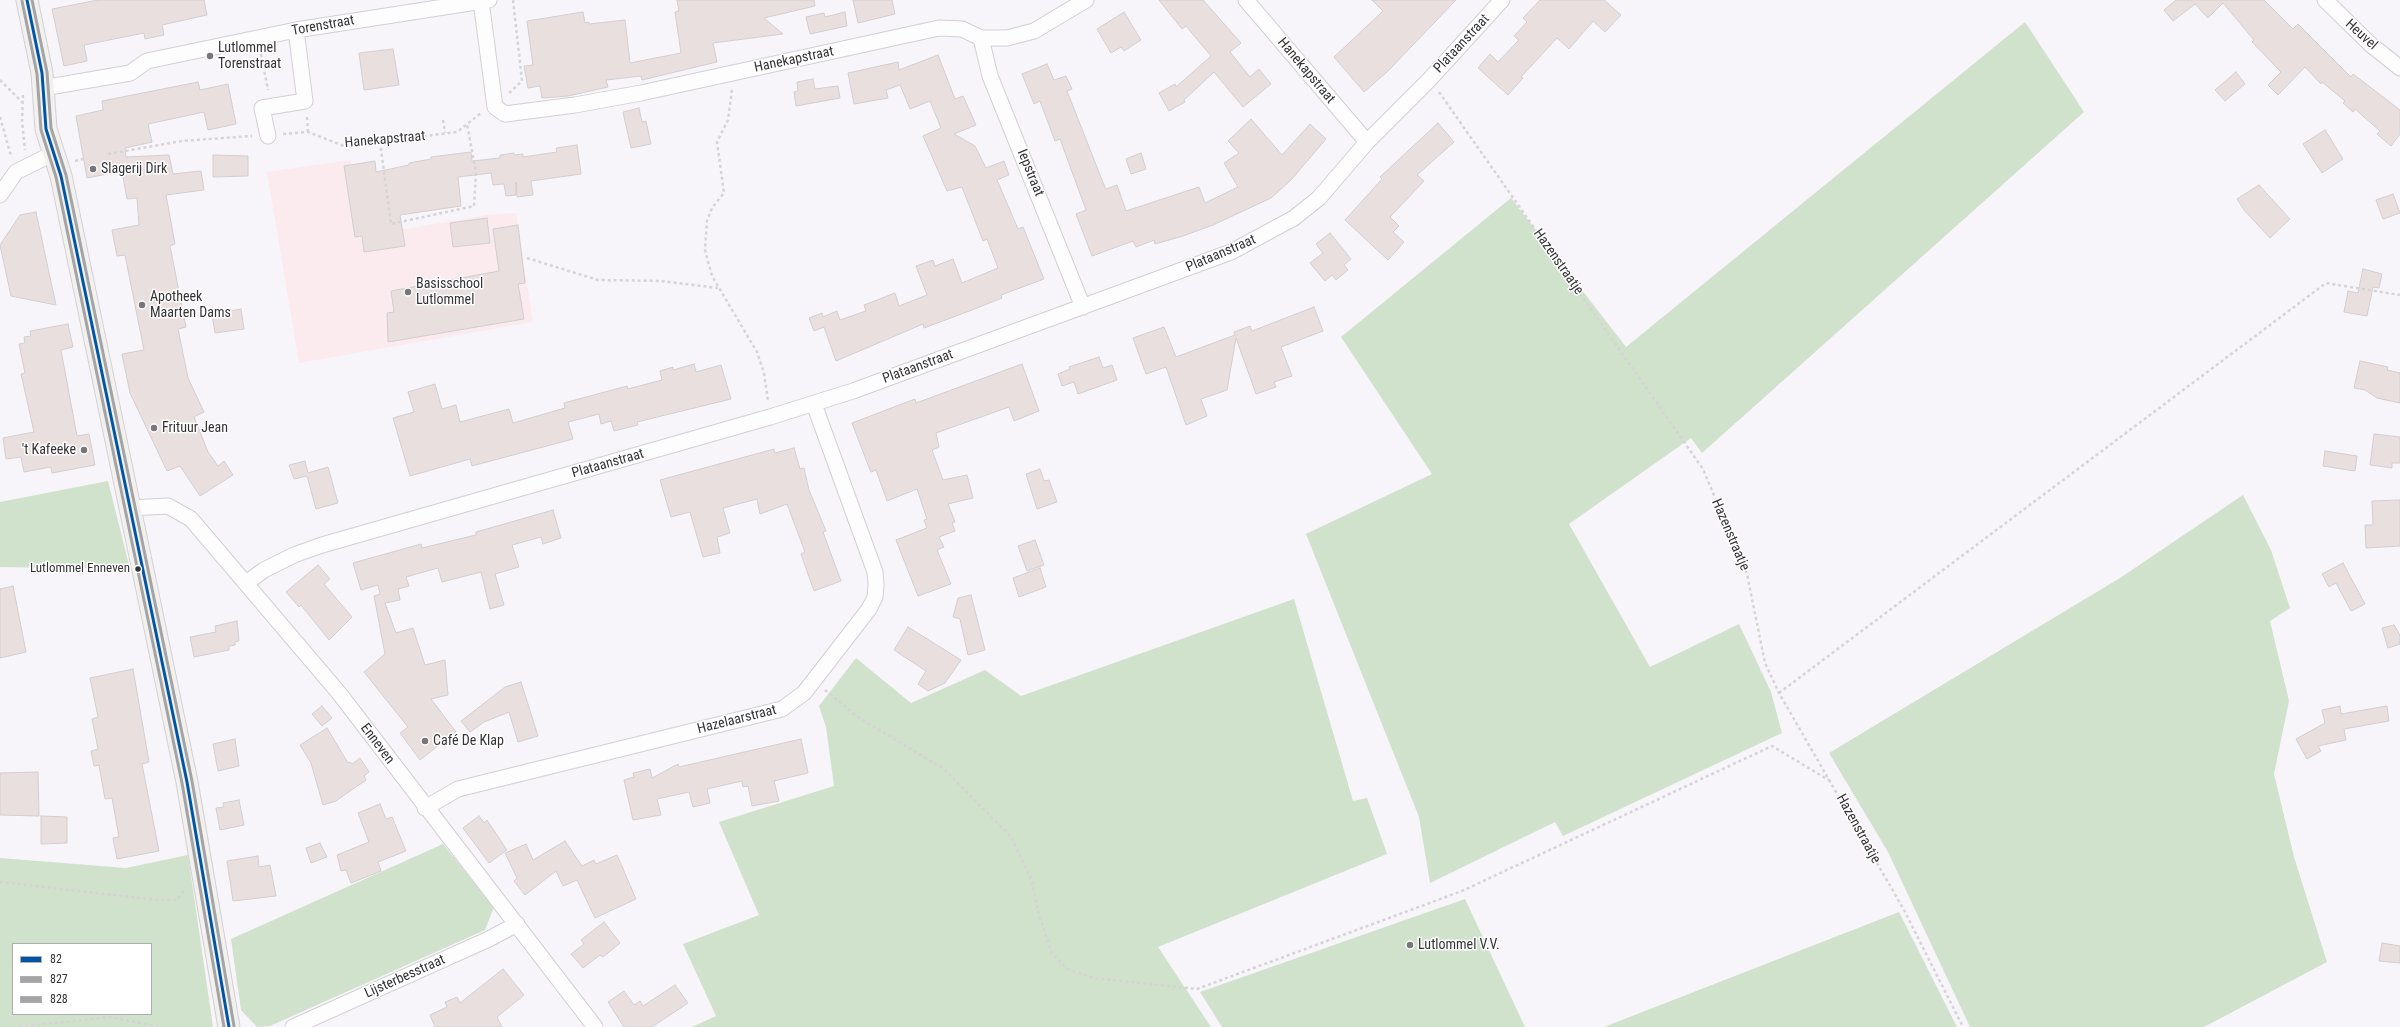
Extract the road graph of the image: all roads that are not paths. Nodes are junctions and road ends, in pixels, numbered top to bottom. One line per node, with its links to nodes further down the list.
1 (27, 0): 10 (main road)
2 (1086, 0): 8 (street, Hanekapstraat)
3 (1246, 0): 12 (street, Hanekapstraat)
4 (1502, 0): 12 (street, Plataanstraat)
5 (2325, 0): 9 (street, Heuvel)
6 (485, 1): 7 (street, Torenstraat); 8 (street, Hanekapstraat)
7 (296, 30): 10 (street, Torenstraat); 11 (street)
8 (981, 38): 15 (street, Iepstraat)
9 (2400, 68)
10 (43, 88): 13 (main road)
11 (268, 136)
12 (1367, 142): 15 (street, Plataanstraat)
13 (52, 154): 14 (street); 17 (main road)
14 (0, 195)
15 (1083, 307): 16 (street, Plataanstraat)
16 (814, 404): 18 (street, Plataanstraat); 19 (street, Hazelaarstraat)
17 (130, 508): 18 (street, Enneven); 21 (main road)
18 (246, 583): 19 (street, Enneven)
19 (425, 808): 20 (street, Enneven)
20 (517, 924): 22 (street, Lijsterbesstraat); 23 (street, Enneven)
21 (229, 1027)
22 (293, 1027)
23 (594, 1027)

